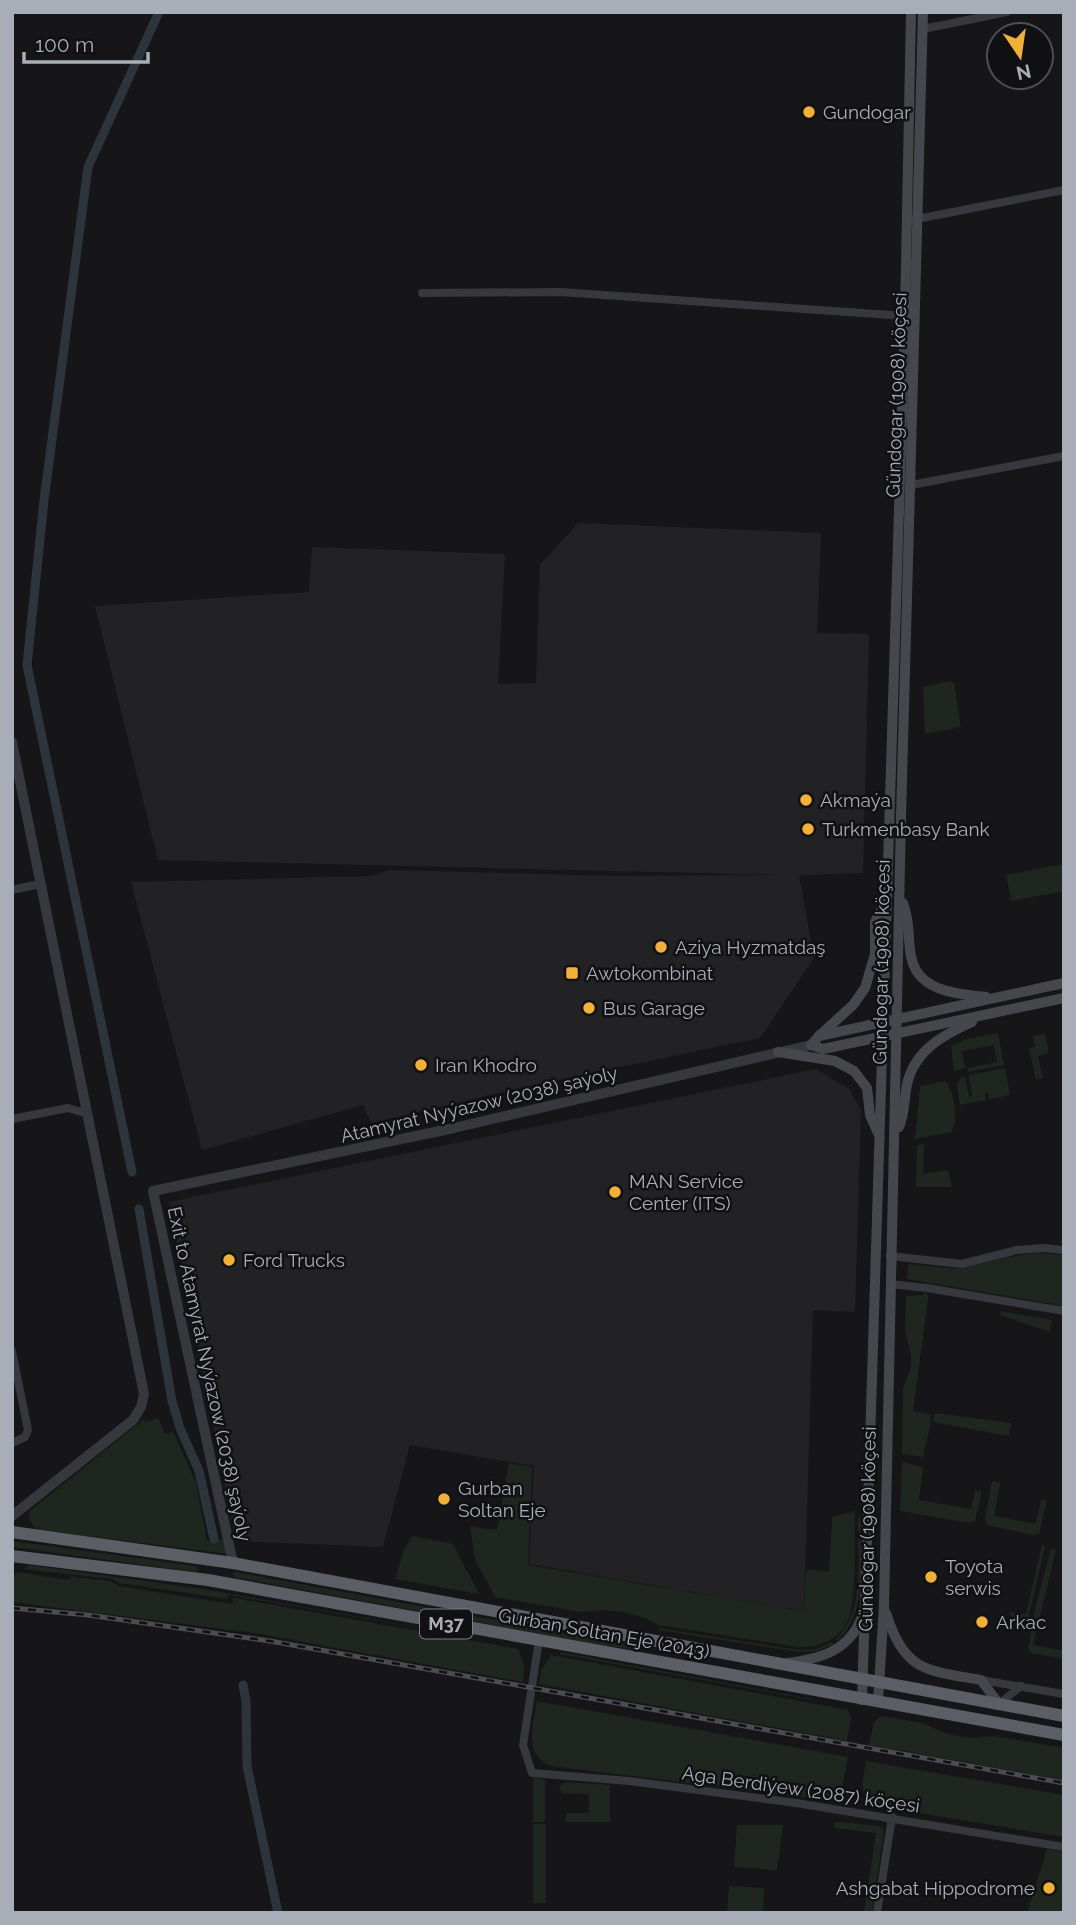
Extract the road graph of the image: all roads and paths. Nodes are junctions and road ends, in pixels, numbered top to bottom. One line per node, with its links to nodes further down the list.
1 (911, 12): 7 (main road, Gündogar (1908) köçesi)
2 (923, 12): 4 (main road, Gündogar (1908) köçesi)
3 (1007, 12): 4 (street)
4 (923, 29): 6 (main road, Gündogar (1908) köçesi)
5 (1064, 190): 6 (street)
6 (919, 220): 7 (street); 11 (main road, Gündogar (1908) köçesi)
7 (906, 221): 9 (main road, Gündogar (1908) köçesi)
8 (422, 293): 9 (street)
9 (905, 316): 11 (main road, Gündogar (1908) köçesi)
10 (1064, 456): 11 (street)
11 (905, 485): 15 (main road, Gündogar (1908) köçesi); 16 (main road, Gündogar (1908) köçesi)
12 (12, 742): 13 (street)
13 (40, 884): 14 (street); 28 (street)
14 (12, 890)
15 (901, 896): 18 (main road); 21 (main road, Gündogar (1908) köçesi)
16 (887, 898): 22 (main road, Gündogar (1908) köçesi); 24 (main road)
17 (1064, 984): 18 (main road)
18 (996, 998): 21 (main road)
19 (1064, 998): 20 (main road, Atamyrat Nyýazow (2038) şaýoly)
20 (998, 1012): 23 (main road, Atamyrat Nyýazow (2038) şaýoly); 31 (main road)
21 (898, 1019): 22 (main road); 23 (main road, Gündogar (1908) köçesi)
22 (883, 1022): 24 (main road); 25 (main road, Gündogar (1908) köçesi)
23 (898, 1033): 25 (main road, Atamyrat Nyýazow (2038) şaýoly); 31 (main road, Gündogar (1908) köçesi)
24 (819, 1036): 26 (main road)
25 (883, 1037): 26 (main road, Atamyrat Nyýazow (2038) şaýoly); 30 (main road, Gündogar (1908) köçesi)
26 (811, 1045): 27 (street, Atamyrat Nyýazow (2038) şaýoly)
27 (778, 1052): 30 (main road); 32 (street, Atamyrat Nyýazow (2038) şaýoly)
28 (88, 1114): 29 (street); 40 (street)
29 (12, 1119)
30 (880, 1135): 35 (main road, Gündogar (1908) köçesi)
31 (895, 1136): 34 (main road, Gündogar (1908) köçesi)
32 (153, 1191): 43 (street, Exit to Atamyrat Nyýazow (2038) şaýoly)
33 (1064, 1251): 34 (street)
34 (890, 1256): 36 (main road, Gündogar (1908) köçesi)
35 (875, 1282): 36 (main road); 45 (main road, Gündogar (1908) köçesi)
36 (890, 1284): 37 (street); 44 (main road, Gündogar (1908) köçesi)
37 (1064, 1311)
38 (12, 1351): 39 (street)
39 (12, 1443)
40 (12, 1516)
41 (12, 1532): 43 (highway, Gurban Soltan Eje (2043) / M37)
42 (12, 1556): 46 (highway, Gurban Soltan Eje (2043) / M37)
43 (233, 1563): 47 (highway, Gurban Soltan Eje (2043) / M37)
44 (884, 1605): 49 (main road); 50 (main road, Gündogar (1908) köçesi)
45 (865, 1606): 47 (main road); 48 (main road, Gündogar (1908) köçesi)
46 (539, 1640): 53 (highway, Gurban Soltan Eje (2043) / M37); 58 (street, Aga Berdiýew (2087) köçesi)
47 (774, 1664): 48 (highway, Gurban Soltan Eje (2043) / M37)
48 (863, 1680): 50 (highway, Gurban Soltan Eje (2043) / M37); 53 (main road, Gündogar (1908) köçesi)
49 (981, 1680): 51 (street); 55 (main road)
50 (880, 1684): 54 (main road, Gündogar (1908) köçesi); 55 (highway, Gurban Soltan Eje (2043) / M37)
51 (1021, 1686): 52 (street); 55 (street)
52 (1064, 1694)
53 (862, 1700): 54 (highway, Gurban Soltan Eje (2043) / M37)
54 (878, 1702): 57 (highway, Gurban Soltan Eje (2043) / M37)
55 (999, 1704): 56 (highway, Gurban Soltan Eje (2043) / M37)
56 (1064, 1716)
57 (1064, 1735)
58 (892, 1817): 59 (street, Aga Berdiýew (2087) köçesi); 60 (street)
59 (1064, 1847)
60 (877, 1913)

